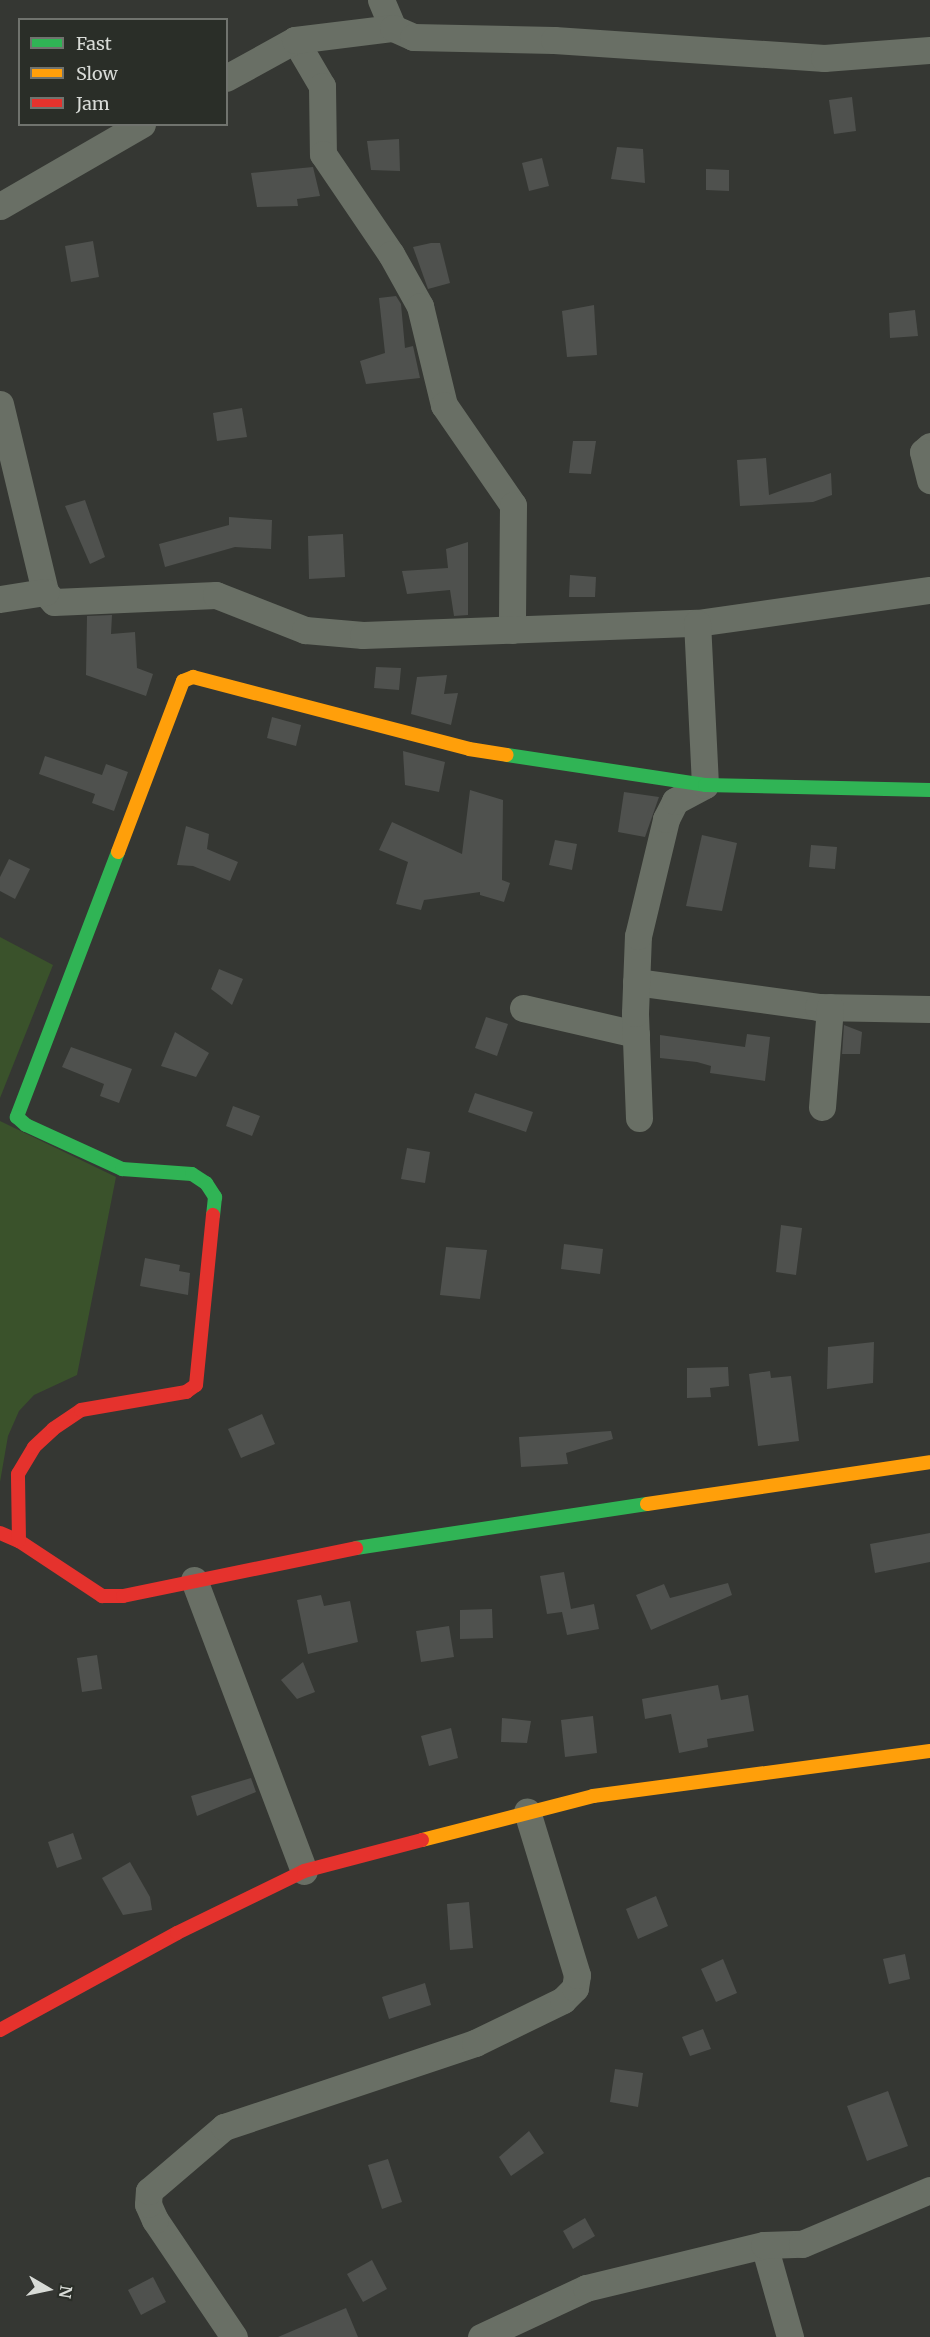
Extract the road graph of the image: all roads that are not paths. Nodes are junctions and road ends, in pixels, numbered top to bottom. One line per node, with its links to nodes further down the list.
1 (381, 0): 2 (street)
2 (393, 28): 3 (street); 4 (street)
3 (295, 39): 5 (street); 15 (street)
4 (930, 50)
5 (228, 77)
6 (139, 126): 7 (street)
7 (0, 206)
8 (0, 404): 12 (street)
9 (930, 446): 10 (street)
10 (930, 480)
11 (930, 590): 14 (street)
12 (45, 592): 13 (street); 15 (street)
13 (0, 599)
14 (697, 623): 15 (street); 16 (street)
15 (512, 630)
16 (705, 785): 17 (street); 18 (street); 27 (street)
17 (930, 790)
18 (636, 982): 19 (street); 22 (street)
19 (830, 1007): 21 (street); 23 (street)
20 (523, 1008): 22 (street)
21 (930, 1008)
22 (636, 1034): 24 (street)
23 (822, 1107)
24 (639, 1118)
25 (930, 1462): 28 (street)
26 (0, 1533): 27 (street)
27 (19, 1541): 28 (street)
28 (194, 1580): 31 (street)
29 (930, 1751): 30 (street)
30 (526, 1811): 31 (street); 35 (street)
31 (304, 1871): 32 (street)
32 (0, 2030)
33 (930, 2190): 34 (street)
34 (764, 2245): 36 (street); 37 (street)
35 (234, 2337)
36 (482, 2337)
37 (790, 2337)

